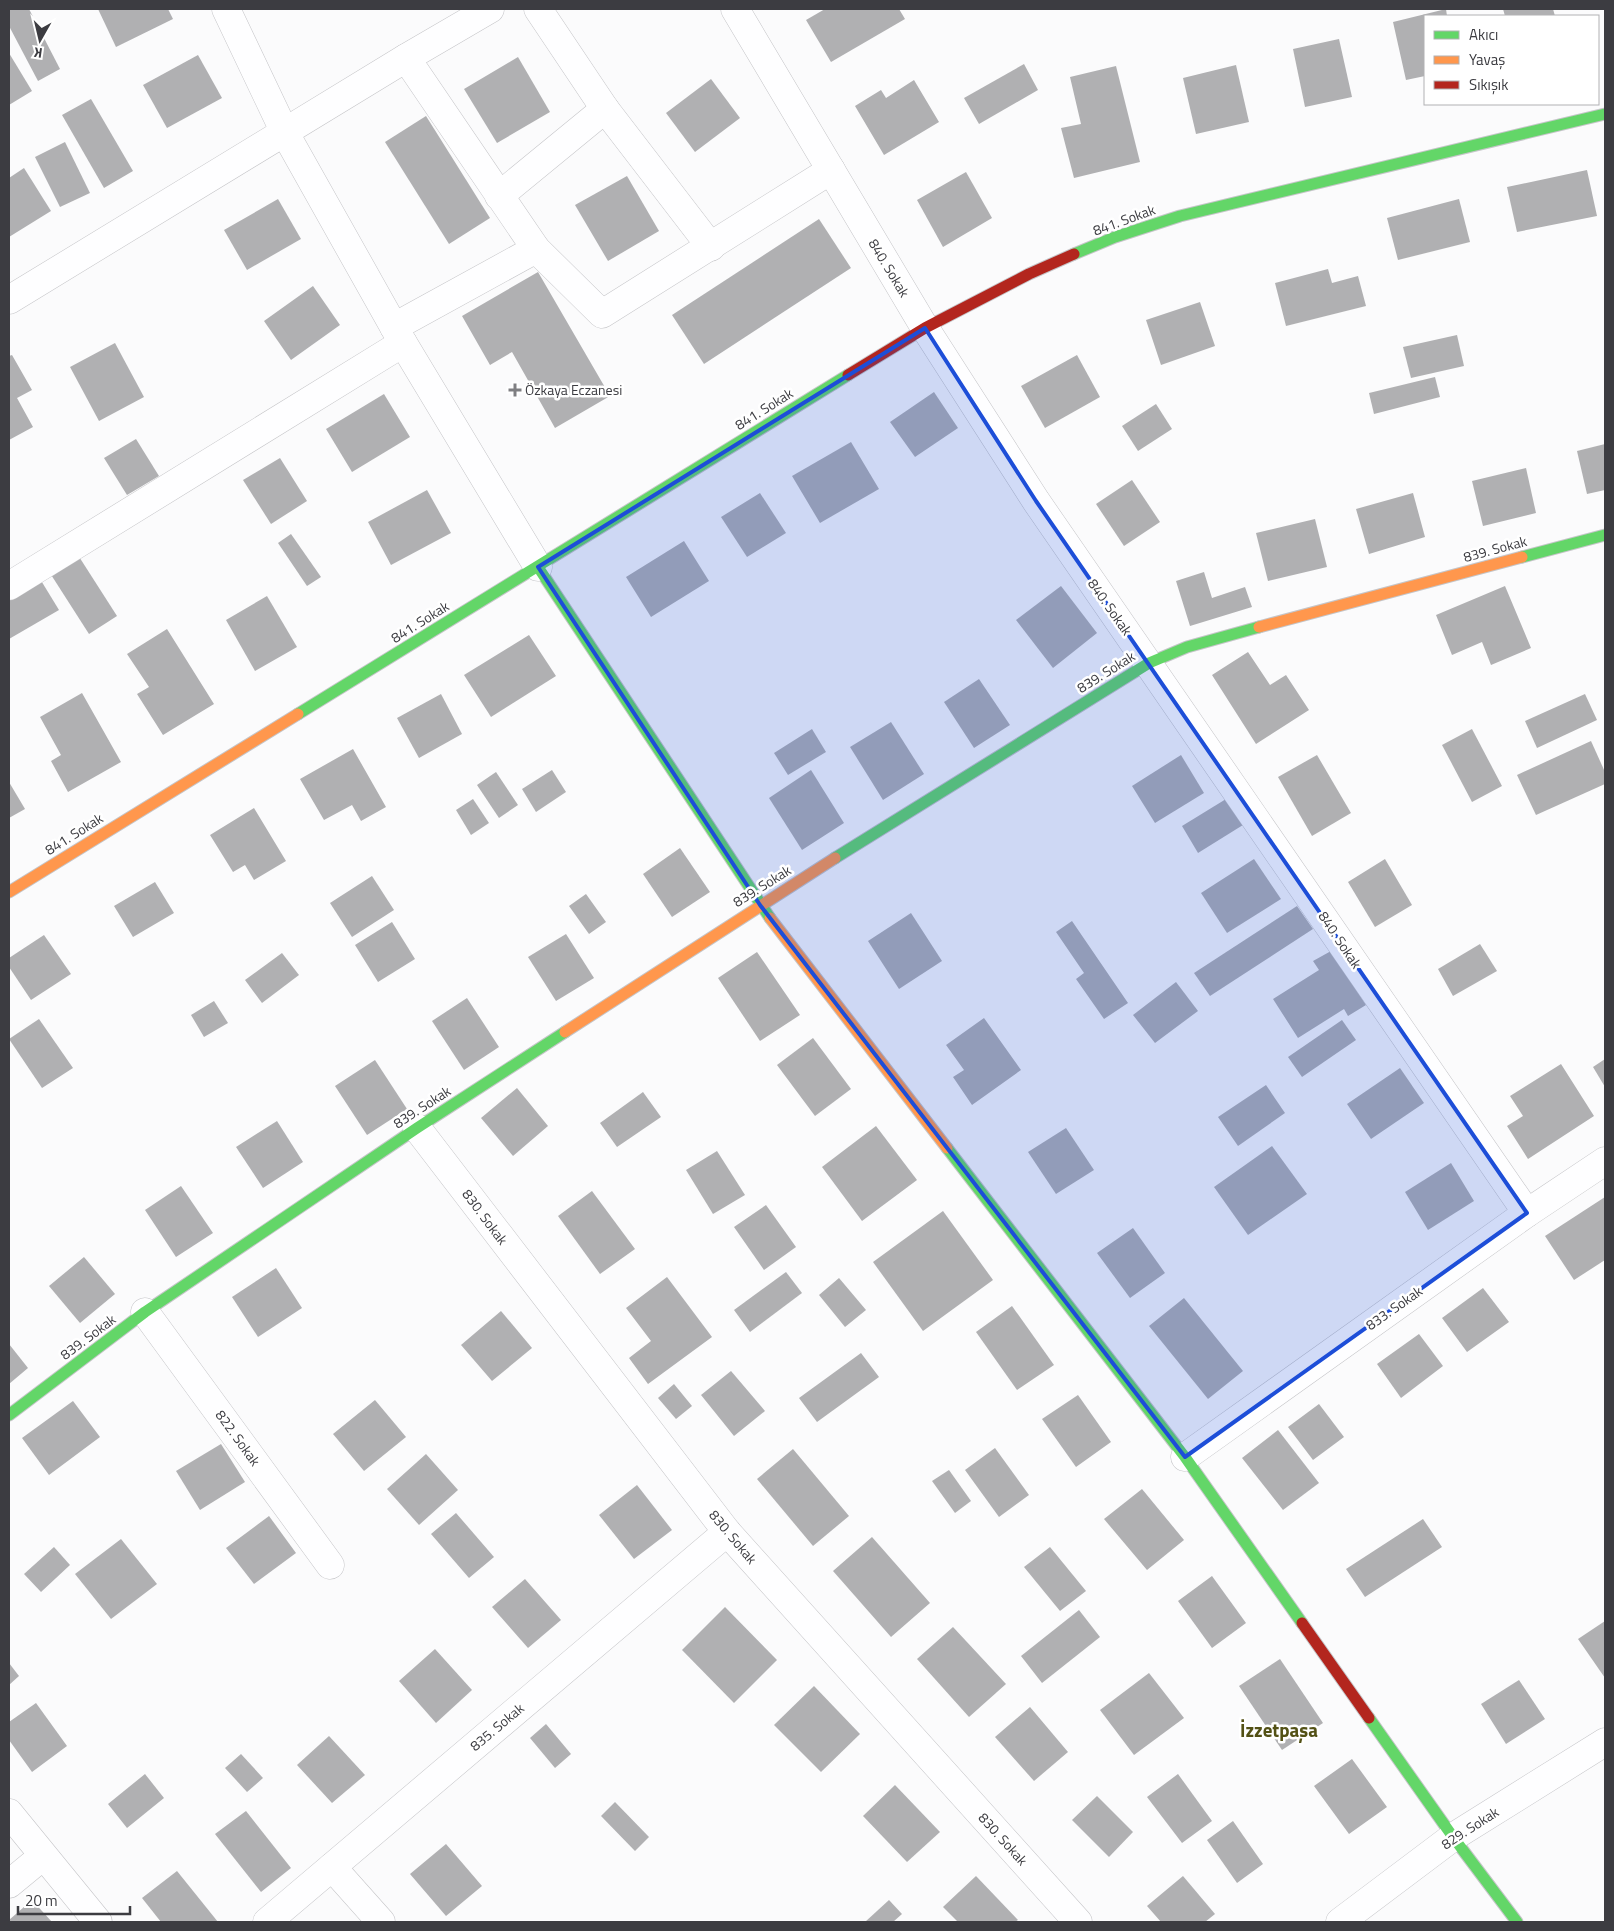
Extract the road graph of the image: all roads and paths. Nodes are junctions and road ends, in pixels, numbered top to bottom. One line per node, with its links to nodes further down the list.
1 (226, 9): 8 (street)
2 (490, 9): 5 (street)
3 (538, 9): 6 (street)
4 (735, 9): 9 (street, 840. Sokak)
5 (406, 58): 8 (street); 10 (street)
6 (605, 108): 10 (street); 11 (street)
7 (1605, 114): 14 (street, 841. Sokak)
8 (285, 133): 13 (street); 15 (street)
9 (831, 170): 11 (street); 14 (street, 840. Sokak)
10 (500, 196): 12 (street)
11 (711, 247): 12 (street)
12 (536, 249): 15 (street)
13 (9, 300)
14 (925, 328): 17 (street, 841. Sokak); 19 (street, 840. Sokak)
15 (399, 335): 17 (street); 18 (street)
16 (1605, 535): 19 (street, 839. Sokak)
17 (538, 567): 20 (street, 841. Sokak); 21 (street)
18 (9, 586)
19 (1149, 663): 21 (street, 839. Sokak); 24 (street, 840. Sokak)
20 (9, 892)
21 (760, 905): 22 (street, 839. Sokak); 27 (street)
22 (417, 1128): 25 (street, 839. Sokak); 28 (street, 830. Sokak)
23 (1605, 1161): 24 (street, 833. Sokak)
24 (1527, 1213): 27 (street, 833. Sokak)
25 (146, 1312): 26 (street, 839. Sokak); 29 (street, 822. Sokak)
26 (9, 1416)
27 (1185, 1457): 32 (street)
28 (726, 1532): 34 (street, 835. Sokak); 39 (street, 830. Sokak)
29 (330, 1564)
30 (1605, 1742): 32 (street, 829. Sokak)
31 (9, 1813): 33 (street)
32 (1453, 1837): 40 (street, 829. Sokak); 41 (street)
33 (44, 1856): 35 (street); 36 (street)
34 (332, 1867): 37 (street, 835. Sokak); 38 (street)
35 (9, 1884)
36 (98, 1922)
37 (267, 1922)
38 (381, 1922)
39 (1078, 1922)
40 (1340, 1922)
41 (1517, 1922)

